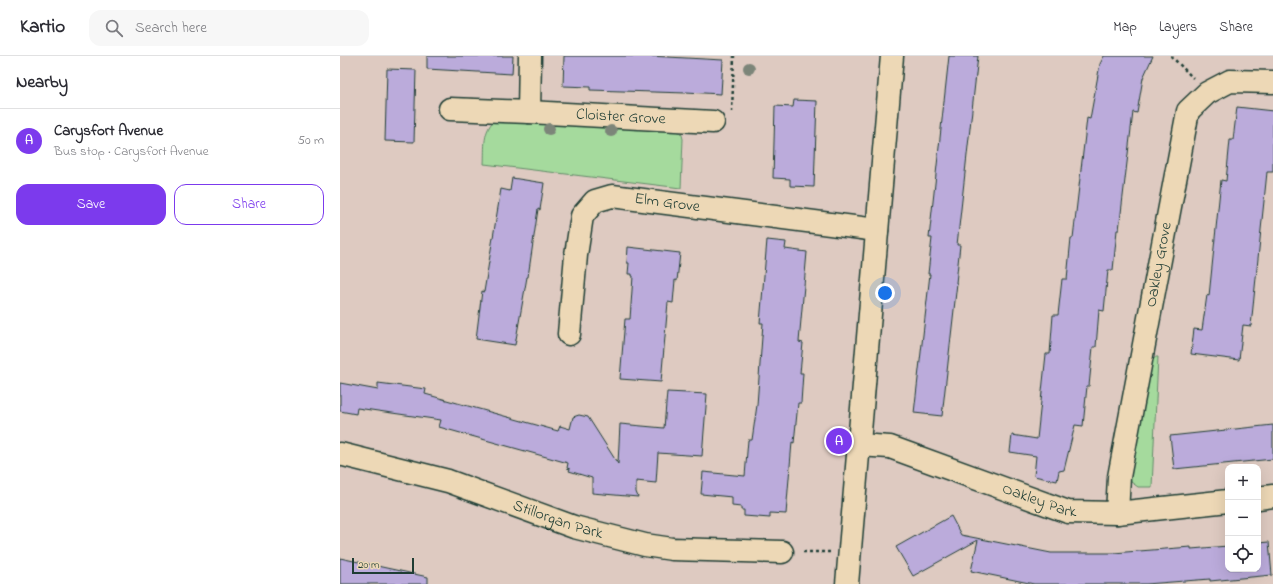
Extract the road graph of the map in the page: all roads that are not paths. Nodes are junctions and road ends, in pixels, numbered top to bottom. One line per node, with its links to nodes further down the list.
1 (530, 56): 5 (street)
2 (892, 56): 7 (street)
3 (1273, 82): 14 (street, Oakley Grove)
4 (450, 109): 5 (street, Cloister Grove)
5 (529, 112): 6 (street, Cloister Grove)
6 (712, 122)
7 (877, 230): 8 (street, Elm Grove); 9 (street)
8 (569, 334)
9 (858, 445): 14 (street, Oakley Park); 16 (street)
10 (340, 454): 15 (street, Stillorgan Park)
11 (1273, 496): 12 (street)
12 (1261, 498)
13 (1225, 501): 14 (street, Oakley Park)
14 (1117, 513)
15 (782, 552)
16 (847, 584)

